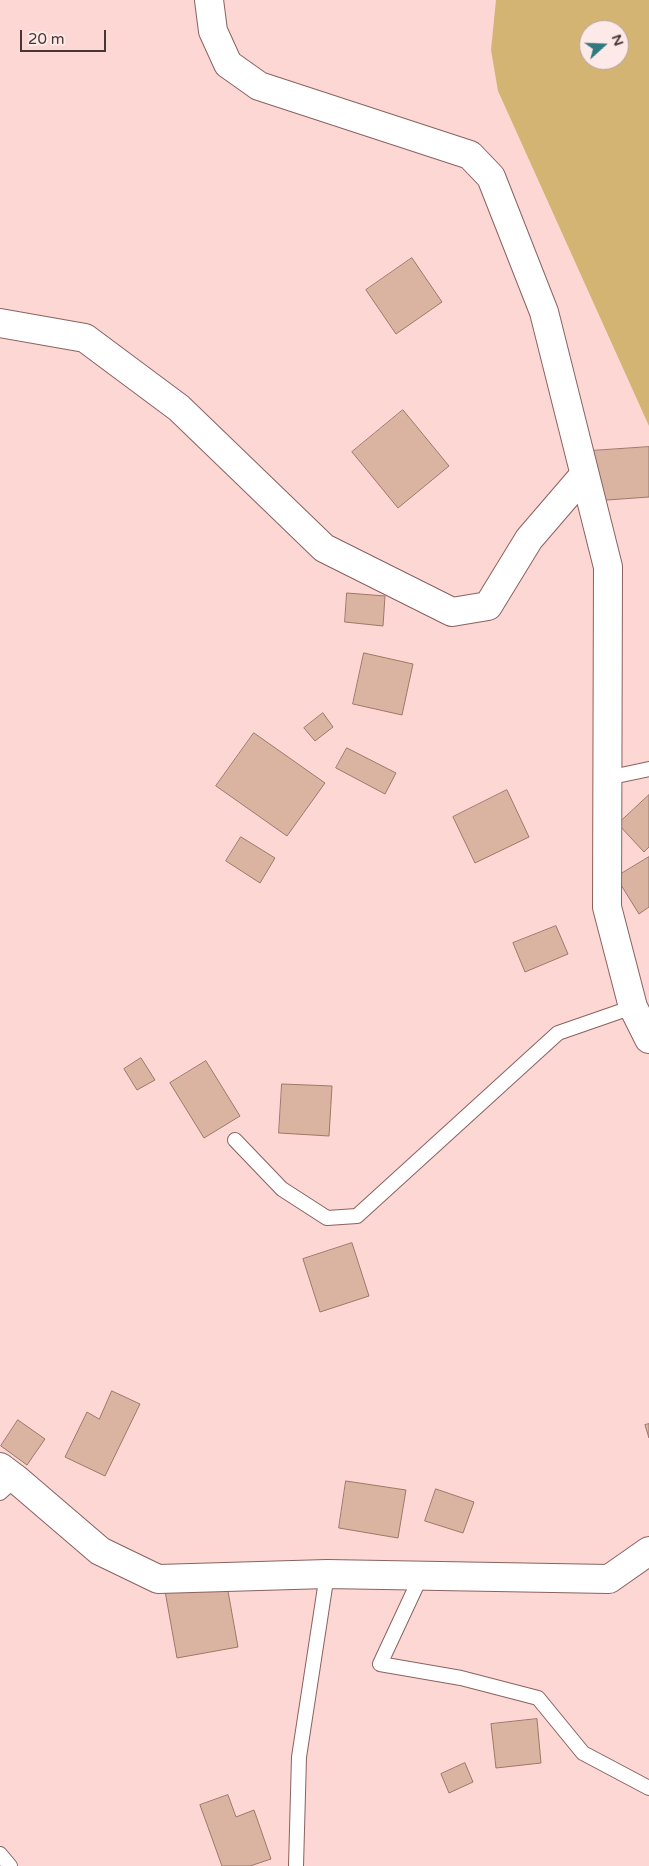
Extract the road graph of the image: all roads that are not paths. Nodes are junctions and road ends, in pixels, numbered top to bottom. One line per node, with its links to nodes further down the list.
1 (209, 0): 3 (street)
2 (0, 323): 3 (street)
3 (584, 475): 5 (street)
4 (649, 769): 5 (lane)
5 (607, 778): 6 (street)
6 (633, 1007): 7 (street); 8 (lane)
7 (649, 1039)
8 (235, 1140)
9 (5, 1480): 11 (street)
10 (649, 1551): 12 (street)
11 (328, 1574): 12 (street); 16 (lane)
12 (421, 1576): 13 (lane)
13 (649, 1788)
14 (0, 1854): 15 (lane)
15 (10, 1866)
16 (296, 1866)

